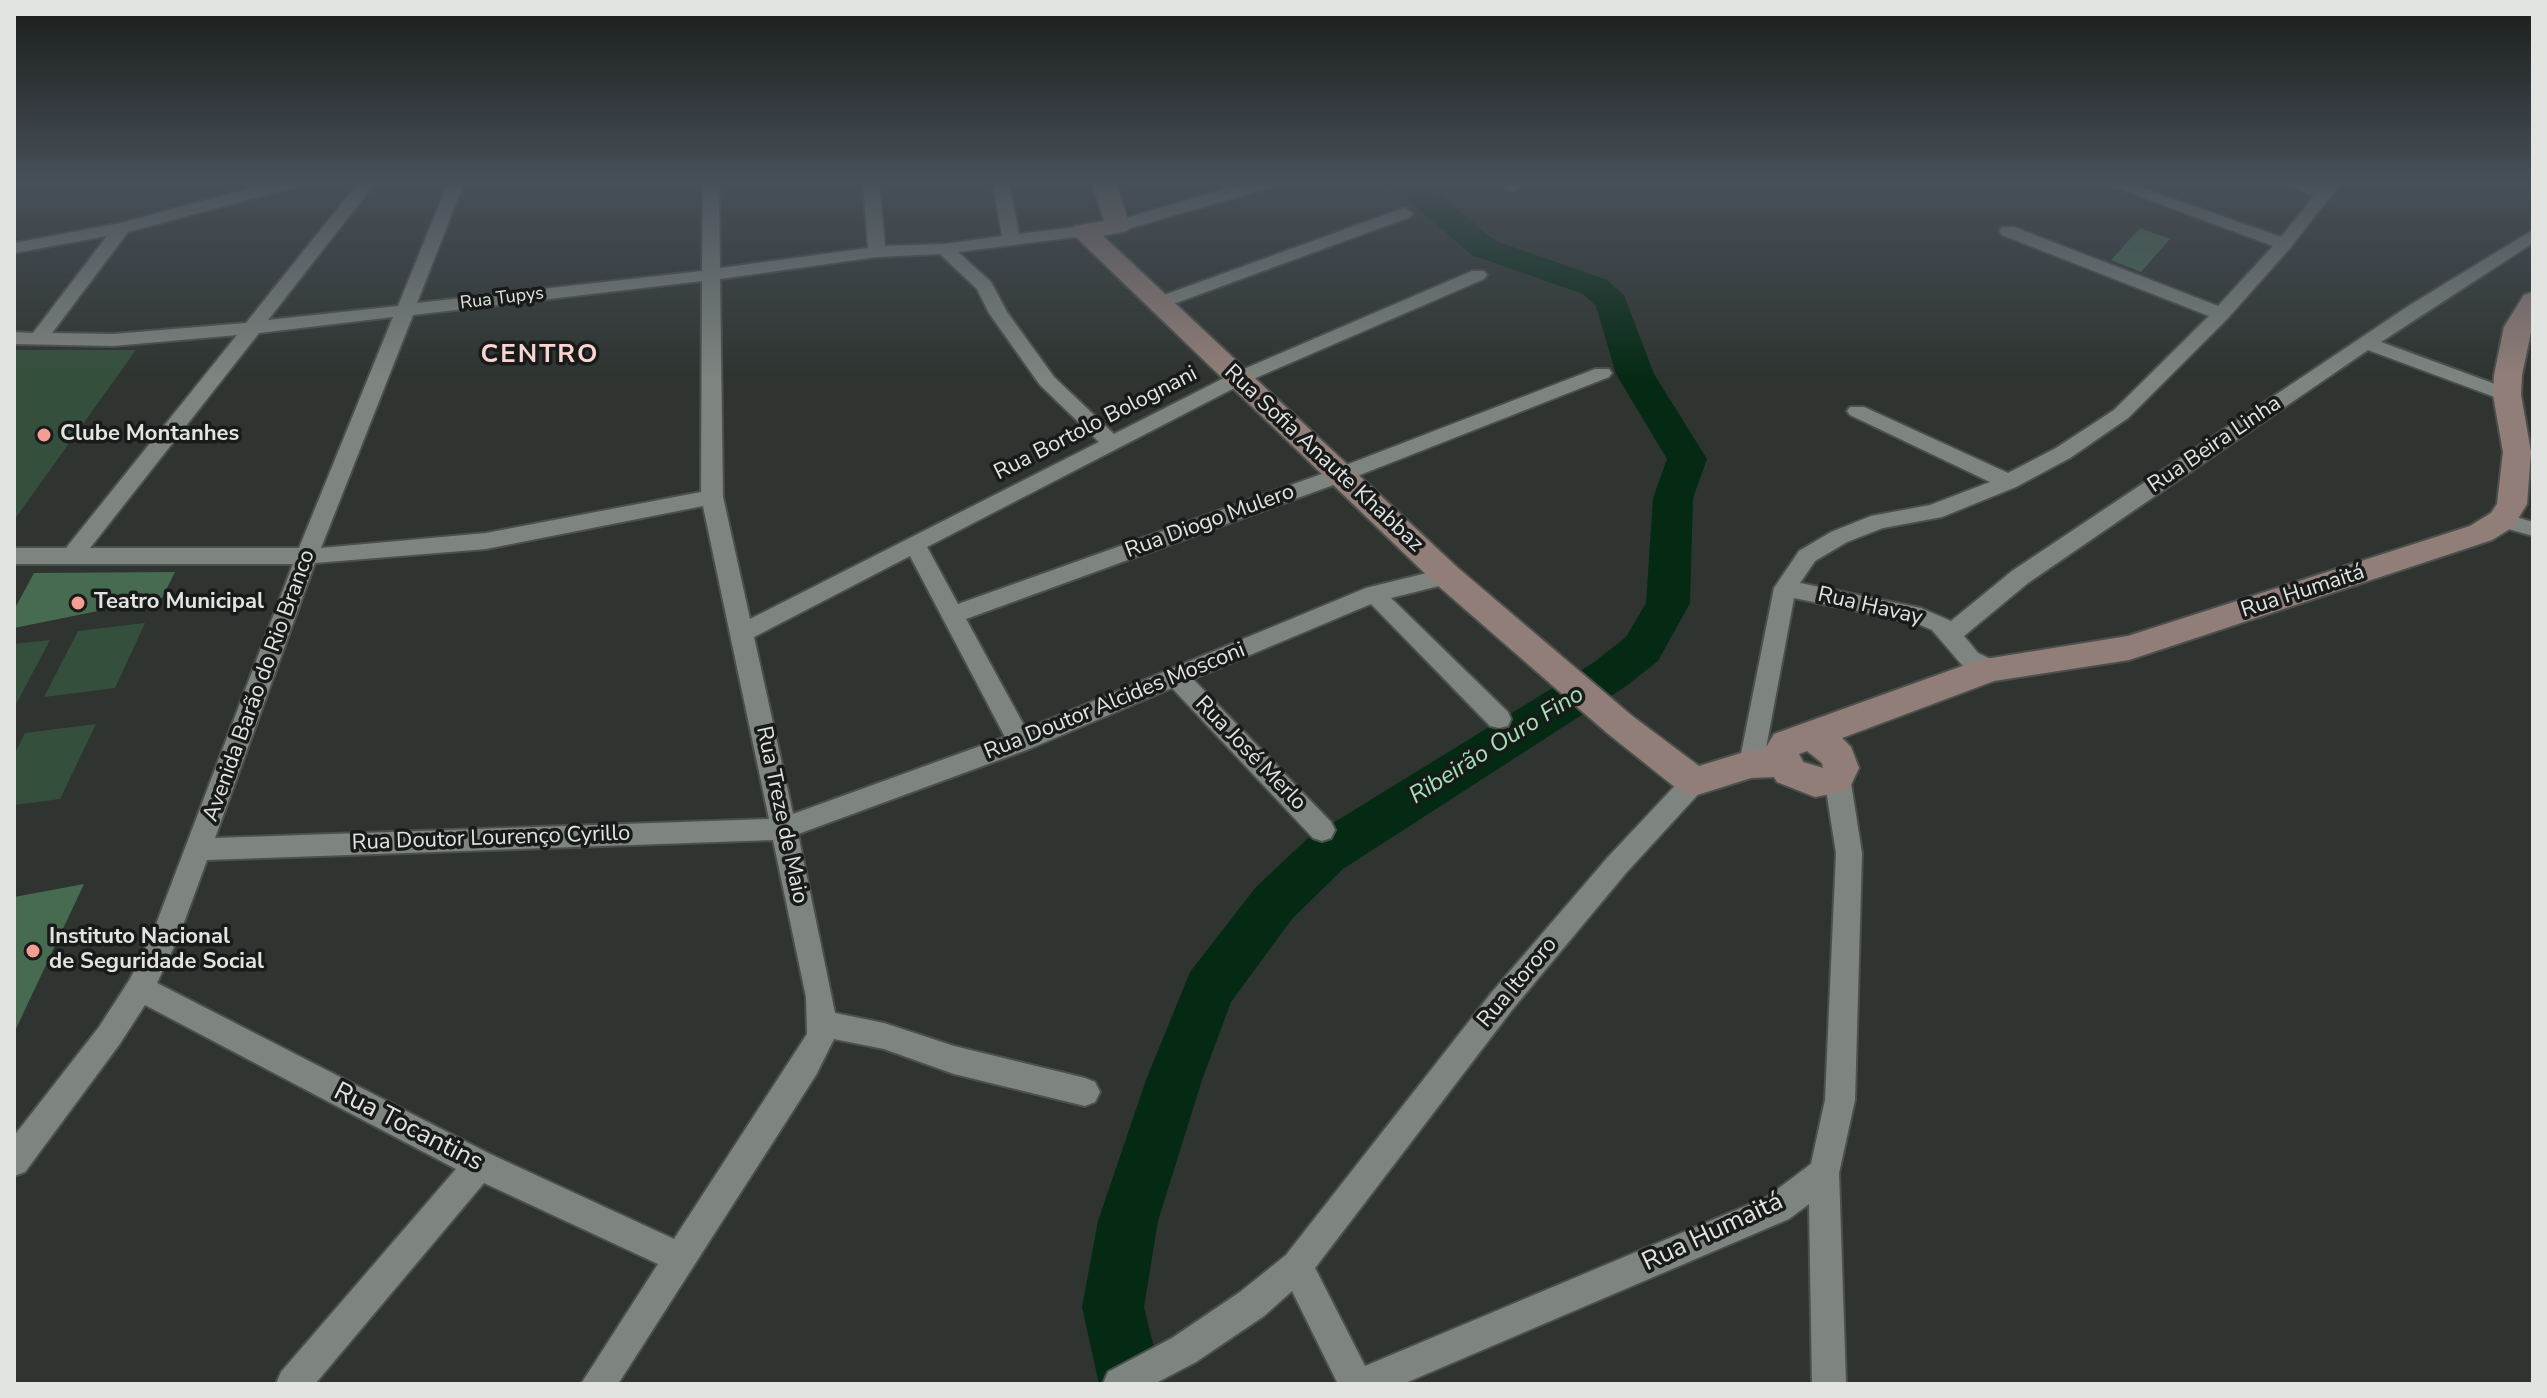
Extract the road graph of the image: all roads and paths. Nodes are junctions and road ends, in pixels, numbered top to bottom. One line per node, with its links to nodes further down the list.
1 (107, 248): 23 (street)
2 (315, 248): 21 (street)
3 (429, 248): 19 (street, Avenida Barão do Rio Branco)
4 (711, 248): 15 (street, Rua Treze de Maio)
5 (877, 248): 13 (street)
6 (950, 248): 12 (street, Rua Tupys)
7 (1102, 248): 18 (street, Rua Sofia Anaute Khabbaz)
8 (1308, 248): 18 (street)
9 (2052, 248): 20 (street)
10 (2280, 248): 20 (street)
11 (2512, 248): 14 (street); 24 (street, Rua Beira Linha)
12 (944, 249): 13 (street, Rua Tupys); 29 (street)
13 (877, 252): 15 (street, Rua Tupys)
14 (2533, 261)
15 (711, 275): 19 (street, Rua Tupys); 32 (street, Rua Treze de Maio)
16 (1478, 275): 26 (street, Rua Bortolo Bolognani)
17 (2533, 300): 27 (street)
18 (1159, 303): 26 (street, Rua Sofia Anaute Khabbaz)
19 (403, 311): 21 (street, Rua Tupys); 38 (street, Avenida Barão do Rio Branco)
20 (2221, 314): 31 (street)
21 (251, 328): 23 (street, Rua Tupys); 37 (street)
22 (14, 338): 23 (street, Rua Tupys)
23 (38, 339)
24 (2366, 343): 27 (street); 44 (street, Rua Beira Linha)
25 (1602, 373): 30 (street, Rua Diogo Mulero)
26 (1237, 379): 29 (street, Rua Bortolo Bolognani); 30 (street, Rua Sofia Anaute Khabbaz)
27 (2507, 395): 33 (street)
28 (1857, 411): 31 (street)
29 (1112, 443): 35 (street, Rua Bortolo Bolognani)
30 (1340, 475): 39 (street, Rua Sofia Anaute Khabbaz); 42 (street, Rua Diogo Mulero)
31 (2009, 482): 40 (street)
32 (712, 497): 38 (street); 43 (street, Rua Treze de Maio)
33 (2502, 520): 34 (street); 45 (street, Rua Humaitá)
34 (2533, 529)
35 (915, 545): 42 (street); 43 (street, Rua Bortolo Bolognani)
36 (14, 556): 37 (street)
37 (72, 556): 38 (street)
38 (307, 556): 56 (street, Avenida Barão do Rio Branco)
39 (1447, 576): 41 (street, Rua Doutor Alcides Mosconi); 53 (street, Rua Sofia Anaute Khabbaz)
40 (1785, 588): 44 (street, Rua Havay); 51 (street)
41 (1374, 594): 46 (street, Rua Doutor Alcides Mosconi); 48 (street)
42 (952, 615): 50 (street)
43 (744, 632): 54 (street, Rua Treze de Maio)
44 (1950, 635): 45 (street)
45 (1991, 669): 47 (street, Rua Humaitá)
46 (1177, 678): 50 (street, Rua Doutor Alcides Mosconi); 55 (street, Rua José Merlo)
47 (1879, 709): 49 (street, Rua Humaitá); 52 (street)
48 (1499, 719)
49 (1807, 737): 51 (street, Rua Humaitá); 52 (street)
50 (1020, 742): 54 (street, Rua Doutor Alcides Mosconi)
51 (1767, 763): 52 (street); 53 (street, Rua Itororo)
52 (1839, 772): 62 (street)
53 (1694, 782): 64 (street, Rua Itororo)
54 (783, 829): 56 (street, Rua Doutor Lourenço Cyrillo); 58 (street, Rua Treze de Maio)
55 (1322, 830)
56 (199, 849): 57 (street, Avenida Barão do Rio Branco)
57 (140, 988): 60 (street, Avenida Barão do Rio Branco); 61 (street, Rua Tocantins)
58 (822, 1024): 59 (street); 63 (street, Rua Treze de Maio)
59 (1085, 1092)
60 (14, 1161)
61 (479, 1165): 63 (street, Rua Tocantins); 66 (street)
62 (1824, 1173): 69 (street, Rua Humaitá); 70 (street)
63 (681, 1258): 67 (street, Rua Treze de Maio)
64 (1297, 1266): 65 (street); 68 (street)
65 (1124, 1382)
66 (293, 1384)
67 (598, 1384)
68 (1356, 1384)
69 (1363, 1384)
70 (1829, 1384)

